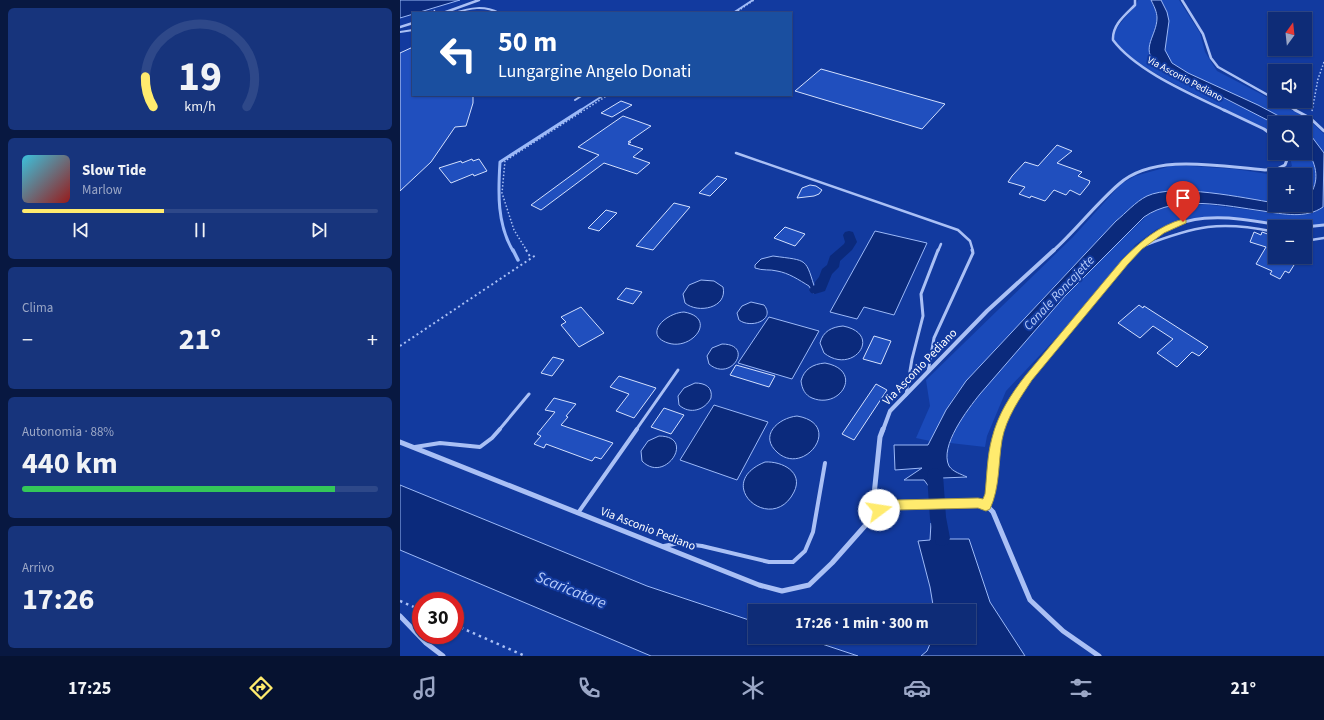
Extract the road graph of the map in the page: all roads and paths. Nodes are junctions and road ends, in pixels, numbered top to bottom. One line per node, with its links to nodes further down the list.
1 (479, 0): 5 (street)
2 (754, 0): 8 (path)
3 (1135, 0): 23 (street, Via Asconio Pediano)
4 (1182, 0): 14 (street)
5 (446, 12)
6 (459, 12): 7 (lane)
7 (498, 12)
8 (736, 12)
9 (412, 24): 10 (street)
10 (400, 27)
11 (412, 30): 12 (lane)
12 (400, 32)
13 (1324, 62): 20 (path)
14 (1268, 95)
15 (581, 96): 17 (lane)
16 (606, 96): 35 (path)
17 (575, 100)
18 (1292, 108): 19 (street)
19 (1306, 116)
20 (1310, 116)
21 (1312, 120): 22 (street)
22 (1324, 131)
23 (1268, 132)
24 (736, 153): 38 (lane)
25 (1287, 160): 38 (street, Via Asconio Pediano)
26 (1268, 223): 33 (street)
27 (1324, 224): 28 (street)
28 (1312, 226)
29 (1268, 230): 33 (lane)
30 (1324, 238): 31 (lane)
31 (1312, 240)
32 (941, 244): 40 (lane)
33 (1139, 248): 44 (street)
34 (536, 255): 35 (path)
35 (531, 258): 36 (path)
36 (400, 346)
37 (678, 370): 46 (lane)
38 (928, 372): 40 (street, Via Asconio Pediano)
39 (528, 394): 42 (lane)
40 (906, 395): 45 (street, Via Asconio Pediano)
41 (400, 442): 42 (street, Via Asconio Pediano)
42 (414, 448): 46 (street, Via Asconio Pediano)
43 (825, 463): 47 (lane)
44 (986, 506): 45 (street); 54 (street)
45 (879, 510): 47 (street, Via Asconio Pediano)
46 (578, 513): 47 (street, Via Asconio Pediano)
47 (664, 546)
48 (400, 601): 49 (path)
49 (412, 606)
50 (400, 616): 52 (street)
51 (464, 629): 53 (path)
52 (443, 656)
53 (524, 656)
54 (1099, 656)

